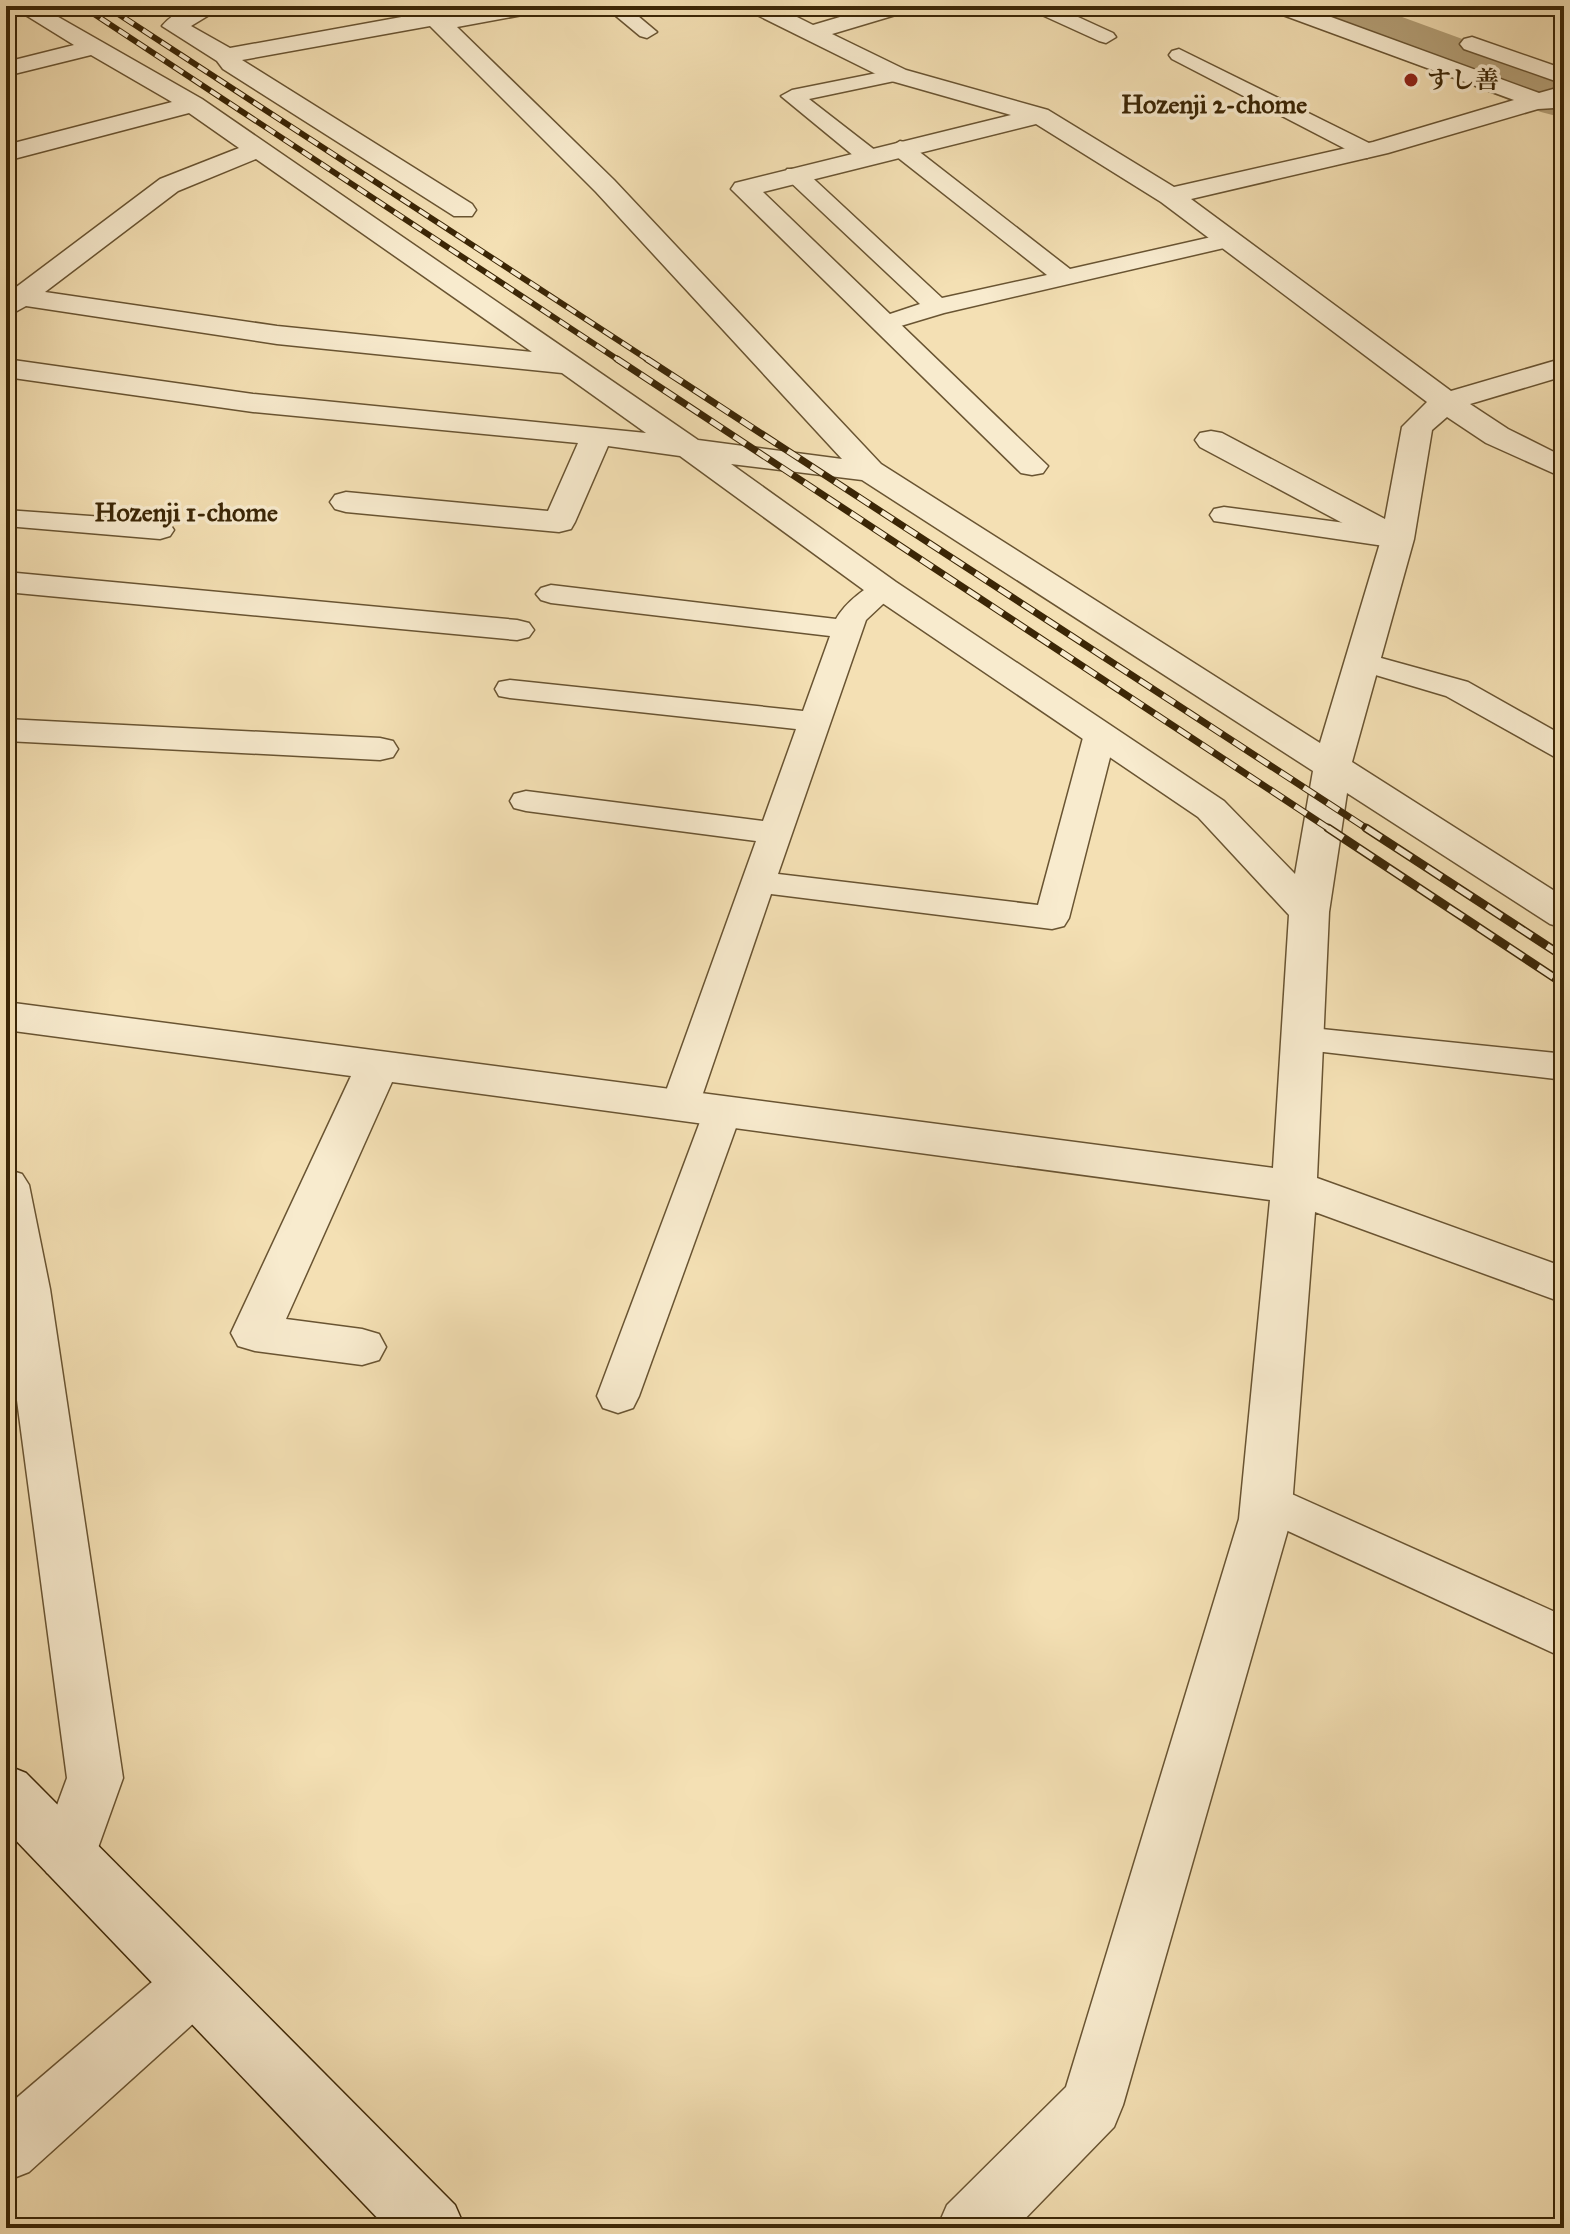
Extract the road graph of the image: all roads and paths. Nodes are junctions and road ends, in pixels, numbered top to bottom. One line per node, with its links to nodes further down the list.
1 (22, 6): 14 (street)
2 (213, 6): 16 (street)
3 (533, 6): 9 (street)
4 (614, 6): 10 (lane)
5 (757, 6): 11 (street)
6 (901, 6): 11 (street)
7 (1038, 6): 12 (lane)
8 (1280, 6): 20 (street)
9 (433, 16): 16 (street); 45 (street)
10 (647, 32)
11 (811, 33): 18 (street)
12 (1106, 37)
13 (1452, 37): 19 (street)
14 (96, 47): 17 (street); 21 (street)
15 (1179, 55): 25 (lane)
16 (226, 56): 30 (street)
17 (6, 69)
18 (897, 75): 22 (street); 27 (lane)
19 (1564, 77)
20 (1553, 101): 25 (street)
21 (193, 104): 24 (street); 26 (street)
22 (1039, 115): 23 (street); 29 (street)
23 (900, 148): 27 (street); 32 (lane)
24 (256, 150): 33 (street); 36 (street)
25 (1367, 151): 29 (street)
26 (6, 153)
27 (868, 156): 28 (street)
28 (795, 174): 34 (lane); 35 (street)
29 (1170, 196): 31 (street)
30 (463, 210)
31 (1229, 240): 32 (lane); 39 (street)
32 (1066, 278): 34 (lane)
33 (9, 300): 36 (street)
34 (937, 307): 35 (lane)
35 (884, 324): 43 (street)
36 (570, 365): 42 (street)
37 (1564, 367): 39 (street)
38 (6, 368): 40 (street)
39 (1446, 402): 44 (street); 50 (street)
40 (597, 436): 42 (street); 46 (street)
41 (1211, 440): 50 (street)
42 (689, 448): 45 (street); 52 (street)
43 (1032, 466)
44 (1564, 469)
45 (870, 471): 63 (street)
46 (346, 502)
47 (1224, 515): 50 (lane)
48 (6, 518): 49 (lane)
49 (160, 530)
50 (1398, 539): 56 (street)
51 (6, 582): 55 (street)
52 (884, 589): 54 (lane); 60 (street)
53 (551, 594): 54 (lane)
54 (847, 629): 58 (lane)
55 (517, 630)
56 (1363, 662): 62 (lane); 63 (street)
57 (510, 689): 58 (lane)
58 (815, 722): 65 (lane)
59 (6, 730): 61 (street)
60 (1100, 734): 66 (lane); 67 (street)
61 (380, 749)
62 (1564, 749)
63 (1332, 766): 67 (street); 68 (street)
64 (526, 801): 65 (lane)
65 (776, 833): 66 (lane)
66 (758, 882): 73 (lane)
67 (1309, 912): 70 (street)
68 (1564, 915)
69 (6, 1016): 71 (street)
70 (1302, 1039): 72 (lane); 76 (street)
71 (378, 1065): 73 (street); 78 (street)
72 (1556, 1066)
73 (680, 1105): 74 (street)
74 (723, 1111): 76 (street); 79 (lane)
75 (6, 1185): 83 (street)
76 (1294, 1187): 77 (street); 80 (street)
77 (1564, 1285)
78 (362, 1347)
79 (618, 1396)
80 (1267, 1501): 81 (lane); 87 (street)
81 (1564, 1638)
82 (6, 1791): 83 (street)
83 (68, 1854): 84 (street)
84 (194, 1984): 85 (street); 86 (street)
85 (6, 2149)
86 (432, 2228)
87 (970, 2228)

